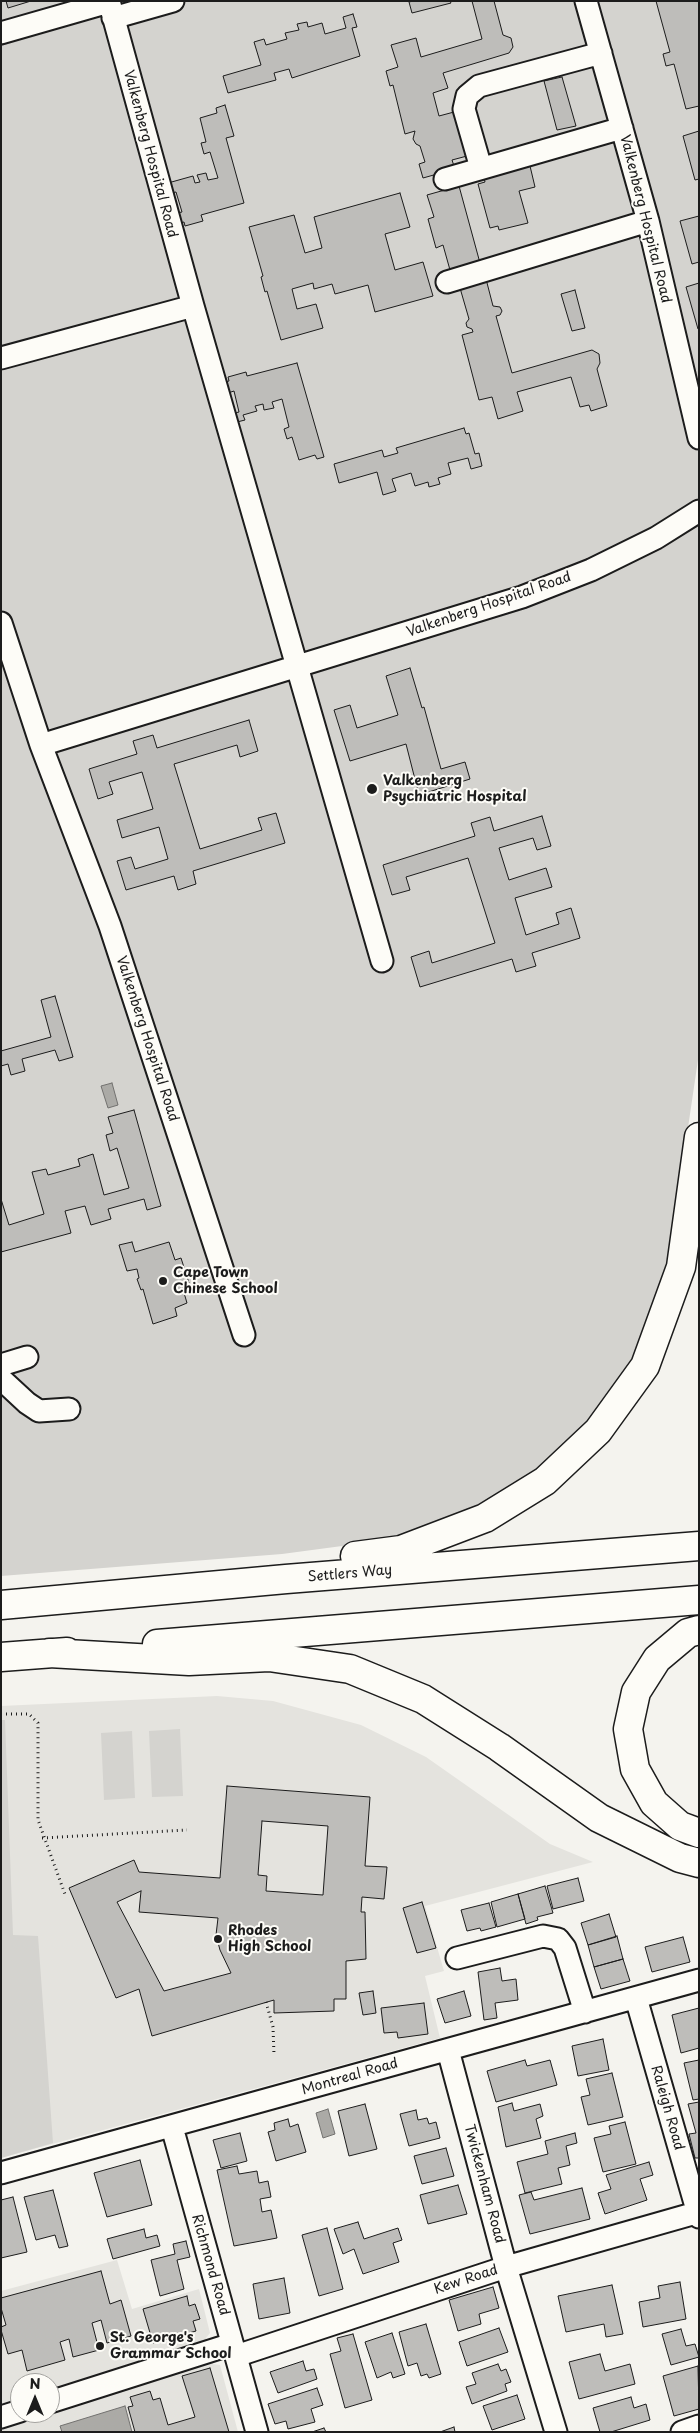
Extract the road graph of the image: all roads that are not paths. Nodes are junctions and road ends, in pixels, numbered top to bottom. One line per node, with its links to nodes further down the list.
1 (173, 1): 3 (street)
2 (586, 1): 5 (street, Valkenberg Hospital Road)
3 (110, 7): 4 (street); 11 (street, Valkenberg Hospital Road)
4 (1, 34)
5 (601, 53): 6 (street, Valkenberg Hospital Road); 7 (street)
6 (622, 128): 7 (street); 9 (street, Valkenberg Hospital Road)
7 (481, 168): 8 (street)
8 (445, 179)
9 (648, 221): 10 (street); 13 (street, Valkenberg Hospital Road)
10 (447, 282)
11 (192, 306): 12 (street); 16 (street, Valkenberg Hospital Road)
12 (1, 358)
13 (699, 438)
14 (699, 511): 16 (street, Valkenberg Hospital Road)
15 (1, 623): 17 (street, Valkenberg Hospital Road)
16 (298, 666): 17 (street, Valkenberg Hospital Road); 18 (street, Valkenberg Hospital Road)
17 (41, 745): 20 (street, Valkenberg Hospital Road)
18 (382, 961)
19 (699, 1137): 26 (highway)
20 (244, 1335)
21 (27, 1357): 22 (street)
22 (1, 1364)
23 (1, 1379): 24 (street)
24 (69, 1409)
25 (699, 1546): 26 (highway, Settlers Way)
26 (286, 1579): 28 (highway, Settlers Way)
27 (699, 1600): 30 (highway)
28 (1, 1605)
29 (699, 1630): 32 (highway)
30 (49, 1653): 31 (highway); 33 (highway)
31 (1, 1657)
32 (699, 1833)
33 (699, 1863)
34 (457, 1958): 37 (street)
35 (699, 1980): 36 (street, Montreal Road)
36 (636, 1998): 37 (street, Montreal Road); 41 (street, Raleigh Road)
37 (585, 2012): 38 (street, Montreal Road)
38 (448, 2050): 39 (street, Montreal Road); 42 (street, Twickenham Road)
39 (172, 2127): 40 (street, Montreal Road); 43 (street, Richmond Road)
40 (1, 2173)
41 (698, 2214): 42 (street, Kew Road)
42 (506, 2267): 43 (street, Kew Road); 47 (street, Twickenham Road)
43 (234, 2350): 44 (street, Kew Road); 46 (street, Richmond Road)
44 (60, 2399)
45 (699, 2426): 48 (street)
46 (257, 2432)
47 (556, 2432)
48 (682, 2432)

